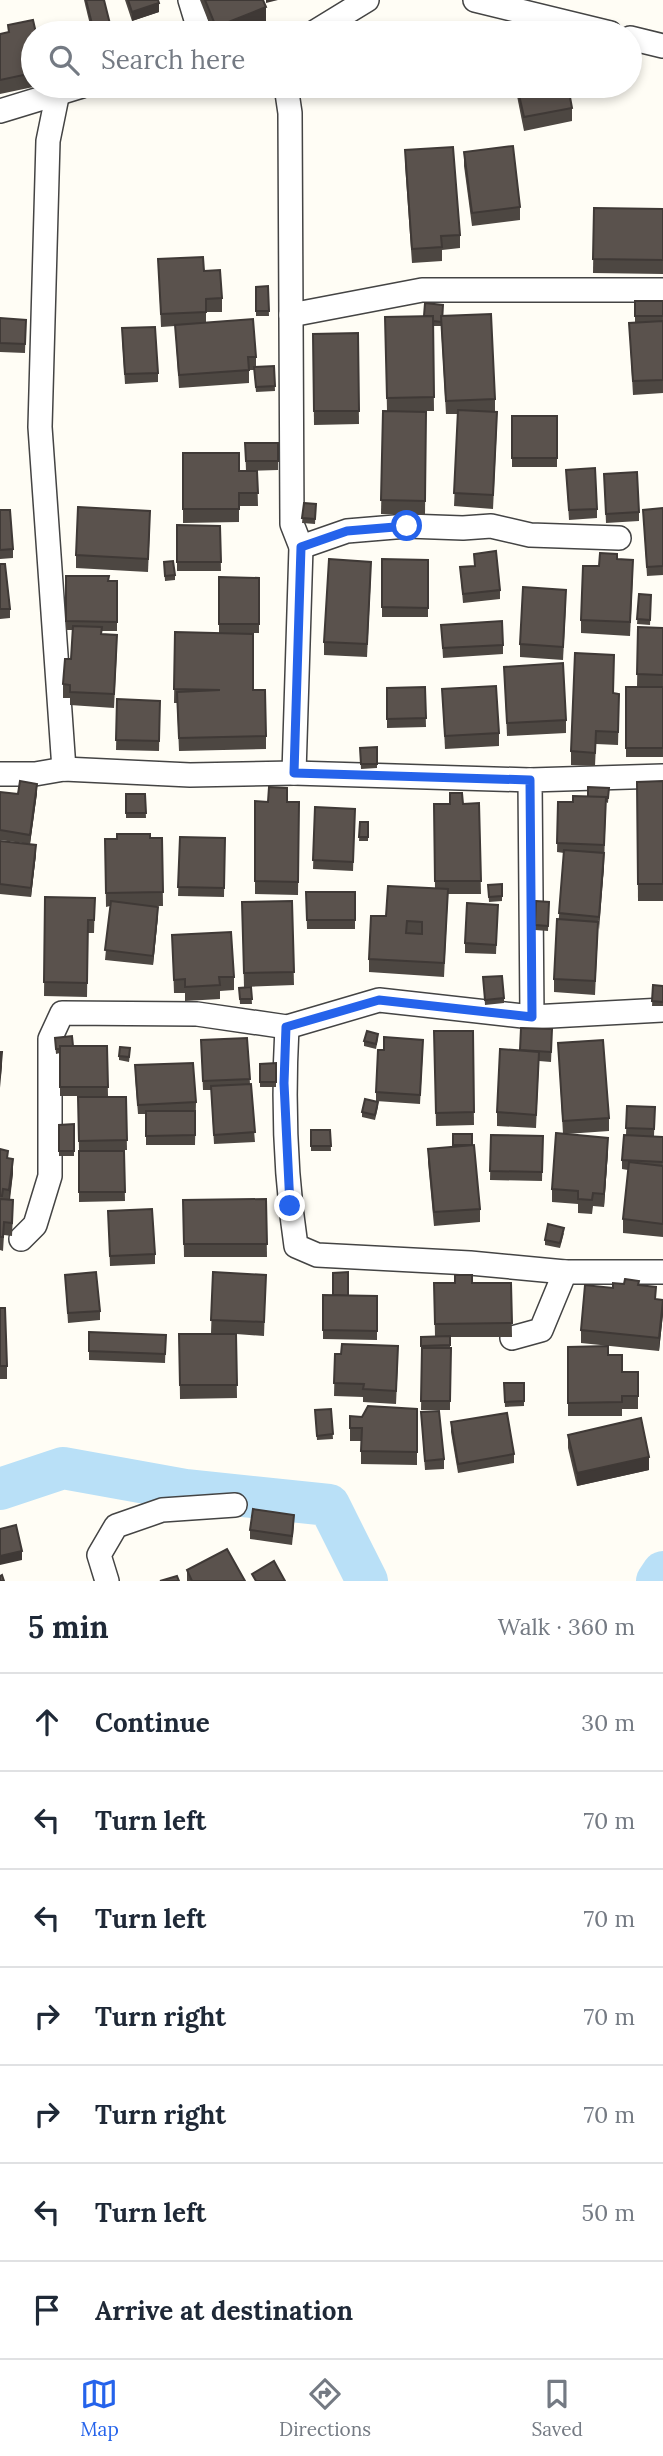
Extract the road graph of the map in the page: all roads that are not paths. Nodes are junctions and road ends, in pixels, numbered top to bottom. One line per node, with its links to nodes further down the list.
1 (190, 0): 4 (street)
2 (368, 0): 5 (street)
3 (475, 0): 6 (street)
4 (196, 21)
5 (333, 21)
6 (561, 21)
7 (642, 41): 8 (street)
8 (663, 46)
9 (40, 98): 12 (street)
10 (57, 98): 17 (street)
11 (288, 98): 14 (street)
12 (0, 111)
13 (663, 290): 14 (street)
14 (291, 315): 16 (street)
15 (619, 538): 16 (street)
16 (301, 547): 18 (street)
17 (64, 769): 18 (street); 19 (street)
18 (294, 773): 21 (street)
19 (0, 774)
20 (663, 776): 21 (street)
21 (530, 780): 23 (street)
22 (663, 1010): 23 (street)
23 (532, 1017): 24 (street)
24 (286, 1027): 25 (street); 26 (street)
25 (21, 1238)
26 (565, 1272): 27 (street); 28 (street)
27 (663, 1272)
28 (512, 1338)
29 (235, 1505): 30 (street)
30 (107, 1581)

